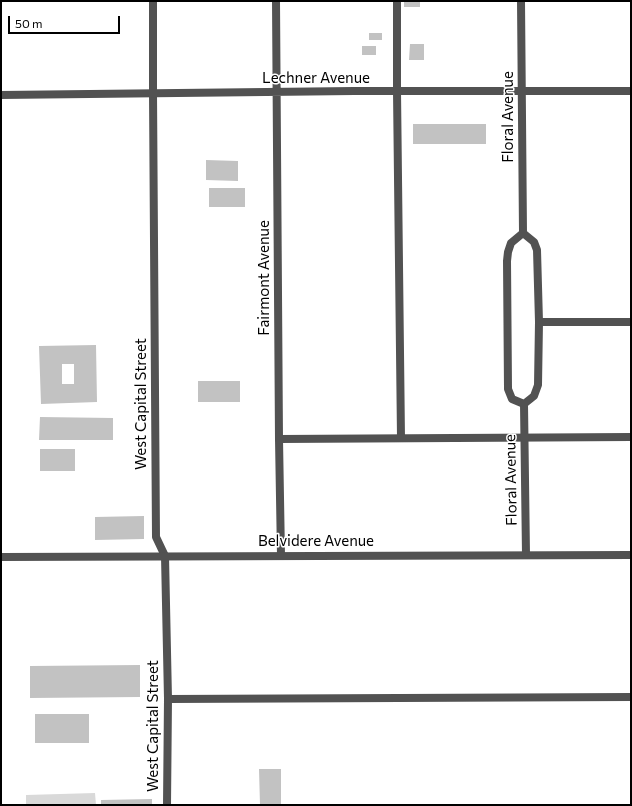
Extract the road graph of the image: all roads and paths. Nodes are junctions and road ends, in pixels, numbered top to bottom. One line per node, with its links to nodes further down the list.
1 (153, 1): 9 (street, West Capital Street)
2 (276, 1): 7 (street, Fairmont Avenue)
3 (397, 1): 5 (street)
4 (521, 1): 8 (street, Floral Avenue)
5 (397, 91): 7 (street, Lechner Avenue); 8 (street, Lechner Avenue); 17 (street)
6 (631, 91): 8 (street, Lechner Avenue)
7 (277, 92): 9 (street, Lechner Avenue); 18 (street, Fairmont Avenue)
8 (522, 92): 11 (street, Floral Avenue)
9 (152, 93): 10 (street, Lechner Avenue); 21 (street, West Capital Street)
10 (1, 94)
11 (522, 233): 12 (street); 14 (street)
12 (539, 322): 13 (street); 14 (street)
13 (631, 322)
14 (524, 404): 15 (street, Floral Avenue)
15 (524, 437): 16 (street); 17 (street); 19 (street, Floral Avenue)
16 (631, 437)
17 (401, 438): 18 (street)
18 (278, 439): 22 (street, Fairmont Avenue)
19 (526, 555): 20 (street, Belvidere Avenue); 22 (street, Belvidere Avenue)
20 (631, 555)
21 (165, 556): 22 (street, Belvidere Avenue); 23 (street, Belvidere Avenue); 25 (street, West Capital Street)
22 (281, 556)
23 (1, 557)
24 (631, 697): 25 (street)
25 (168, 699): 26 (street, West Capital Street)
26 (167, 805)

